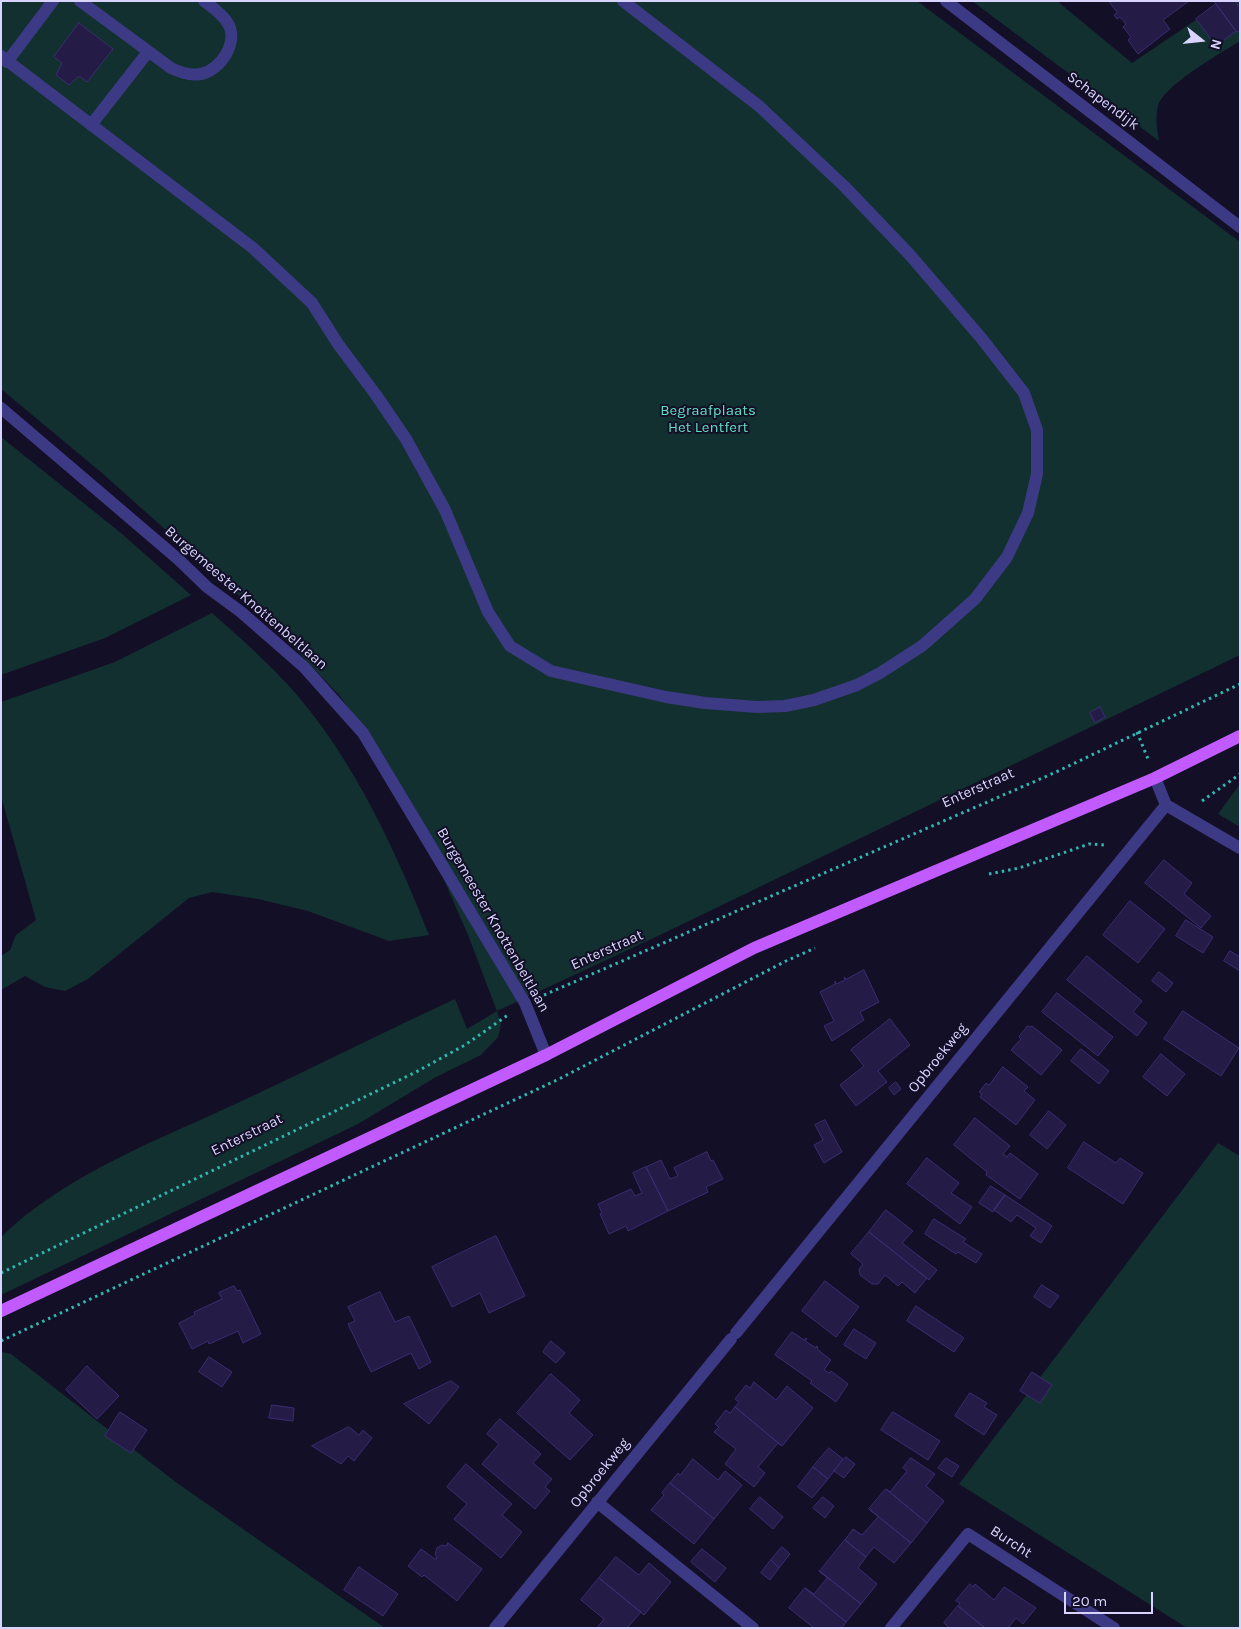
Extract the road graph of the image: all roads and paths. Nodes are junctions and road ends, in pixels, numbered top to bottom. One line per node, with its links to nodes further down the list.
1 (53, 1): 7 (street)
2 (80, 1): 6 (street)
3 (204, 1): 6 (street)
4 (623, 1): 8 (street)
5 (946, 1): 9 (street, Schapendijk)
6 (148, 52): 8 (street)
7 (4, 59): 8 (street)
8 (91, 125)
9 (1240, 226)
10 (1, 408): 22 (street, Burgemeester Knottenbeltlaan)
11 (1240, 684): 12 (path, Enterstraat)
12 (1136, 732): 15 (path); 22 (path, Enterstraat)
13 (1240, 736): 15 (main road)
14 (1240, 774): 17 (path)
15 (1156, 778): 16 (street); 23 (main road)
16 (1166, 805): 17 (street); 18 (street, Opbroekweg)
17 (1183, 815): 19 (street)
18 (1131, 848): 20 (path); 27 (street, Opbroekweg)
19 (1240, 848)
20 (980, 876)
21 (822, 945): 26 (path)
22 (525, 1003): 23 (street, Burgemeester Knottenbeltlaan); 24 (path, Enterstraat)
23 (546, 1055): 25 (main road)
24 (1, 1273)
25 (1, 1311)
26 (1, 1342)
27 (597, 1502): 28 (street, Opbroekweg); 29 (street)
28 (495, 1628)
29 (753, 1628)
30 (891, 1628): 31 (street, Burcht)
31 (1114, 1628)

